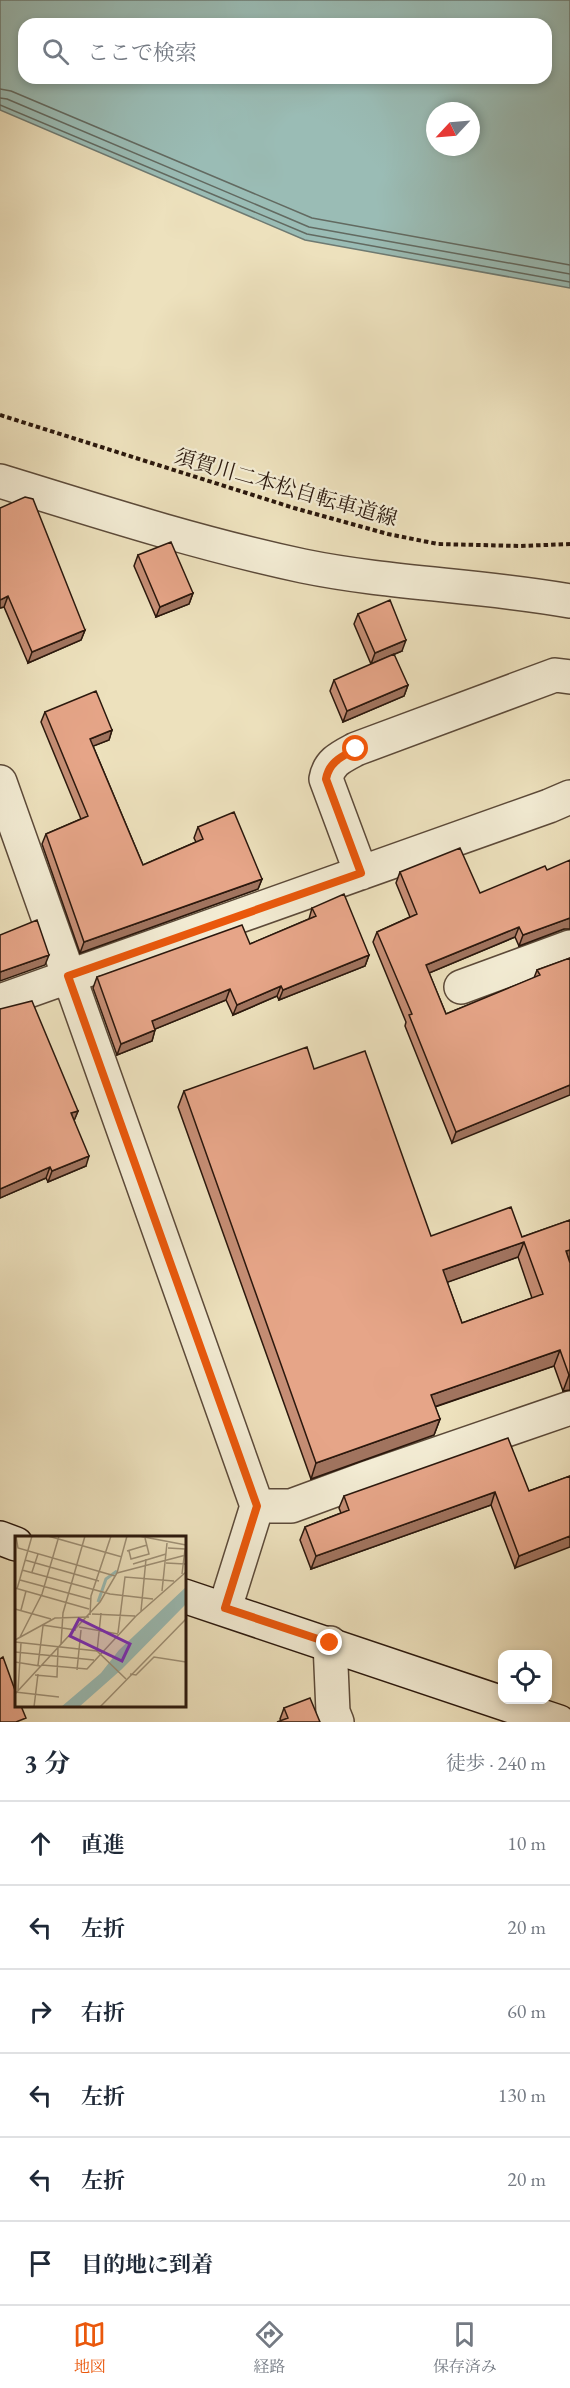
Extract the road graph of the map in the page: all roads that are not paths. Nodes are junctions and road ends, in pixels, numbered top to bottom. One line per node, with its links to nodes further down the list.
1 (0, 481): 2 (street)
2 (570, 601)
3 (570, 677): 6 (street)
4 (0, 782): 8 (street)
5 (570, 797): 6 (street)
6 (361, 873): 8 (street)
7 (570, 947): 9 (street)
8 (68, 976): 10 (street); 12 (street)
9 (461, 987)
10 (0, 1001)
11 (570, 1408): 12 (street)
12 (257, 1506): 16 (street)
13 (0, 1538): 14 (street)
14 (15, 1544)
15 (186, 1597): 16 (street)
16 (225, 1608): 17 (street)
17 (330, 1643): 18 (street); 19 (street)
18 (337, 1722)
19 (559, 1722)

